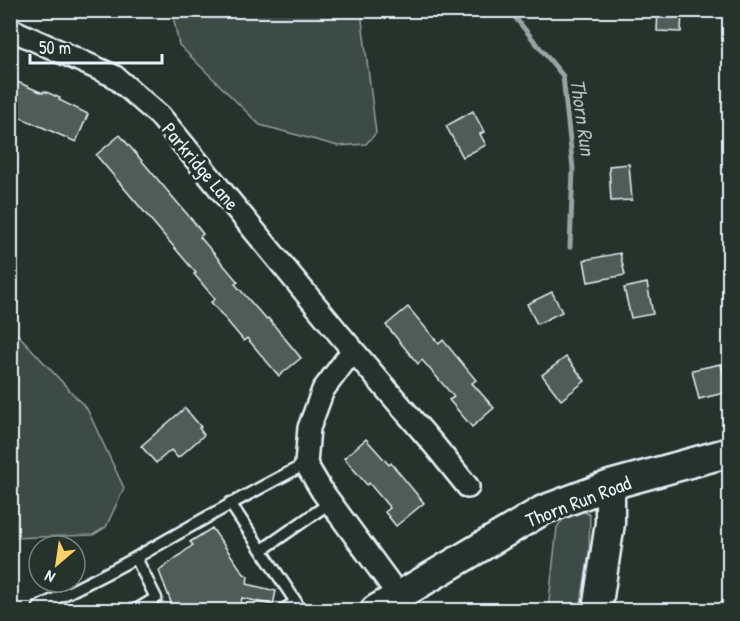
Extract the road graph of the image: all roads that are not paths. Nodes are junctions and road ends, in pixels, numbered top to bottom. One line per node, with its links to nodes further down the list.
1 (10, 28): 2 (street, Parkridge Lane)
2 (353, 350): 4 (street); 6 (street, Parkridge Lane)
3 (729, 452): 5 (street, Thorn Run Road)
4 (306, 464): 7 (street); 8 (lane)
5 (610, 485): 11 (street, Thorn Run Road); 15 (street)
6 (468, 487)
7 (331, 502): 9 (lane); 11 (street)
8 (230, 503): 9 (lane); 10 (lane)
9 (262, 550): 14 (lane)
10 (136, 558): 12 (lane); 13 (lane)
11 (387, 603)
12 (40, 610)
13 (136, 610)
14 (283, 610)
15 (597, 610)

